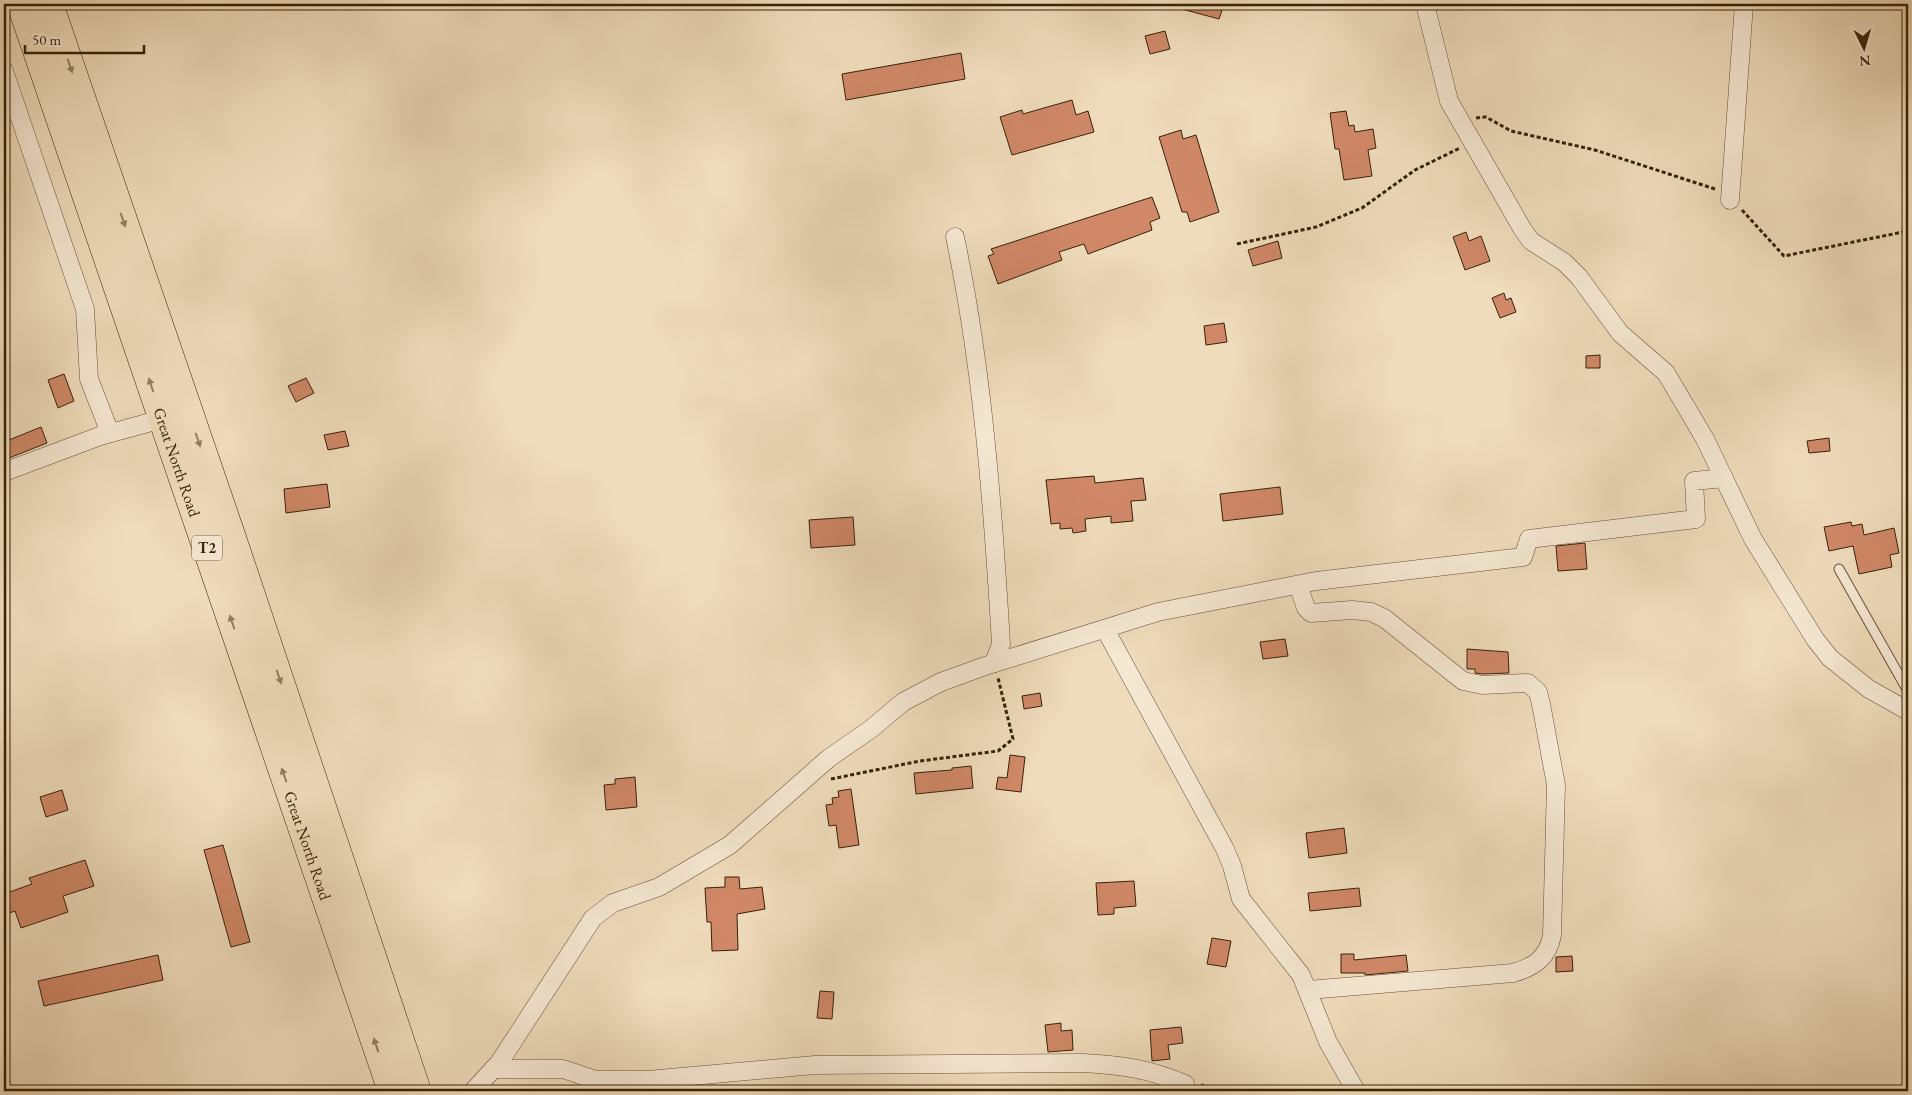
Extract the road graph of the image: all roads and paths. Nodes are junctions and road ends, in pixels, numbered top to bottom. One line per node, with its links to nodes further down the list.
1 (21, 4): 12 (highway, Great North Road / T2, one-way to 1)
2 (49, 4): 12 (highway, Great North Road / T2, one-way to 12)
3 (1425, 4): 6 (street)
4 (1744, 4): 8 (street)
5 (4, 70): 13 (street)
6 (1460, 121): 7 (street); 8 (path)
7 (1472, 142): 11 (path); 15 (street)
8 (1730, 200): 9 (path)
9 (1908, 231)
10 (955, 237): 19 (street)
11 (1237, 244)
12 (175, 415): 13 (street); 26 (highway, Great North Road / T2, one-way to 12); 27 (highway, Great North Road / T2, one-way to 27)
13 (110, 433): 14 (street)
14 (4, 472)
15 (1724, 478): 17 (street); 21 (street)
16 (1839, 568): 20 (lane)
17 (1298, 585): 18 (street); 23 (street)
18 (1105, 629): 19 (street); 23 (street)
19 (994, 663): 22 (street); 22 (path)
20 (1908, 691)
21 (1908, 710)
22 (799, 786): 24 (street)
23 (1308, 990): 29 (street)
24 (493, 1069): 25 (street); 28 (street)
25 (1186, 1084)
26 (392, 1091)
27 (418, 1091)
28 (473, 1091)
29 (1356, 1091)

